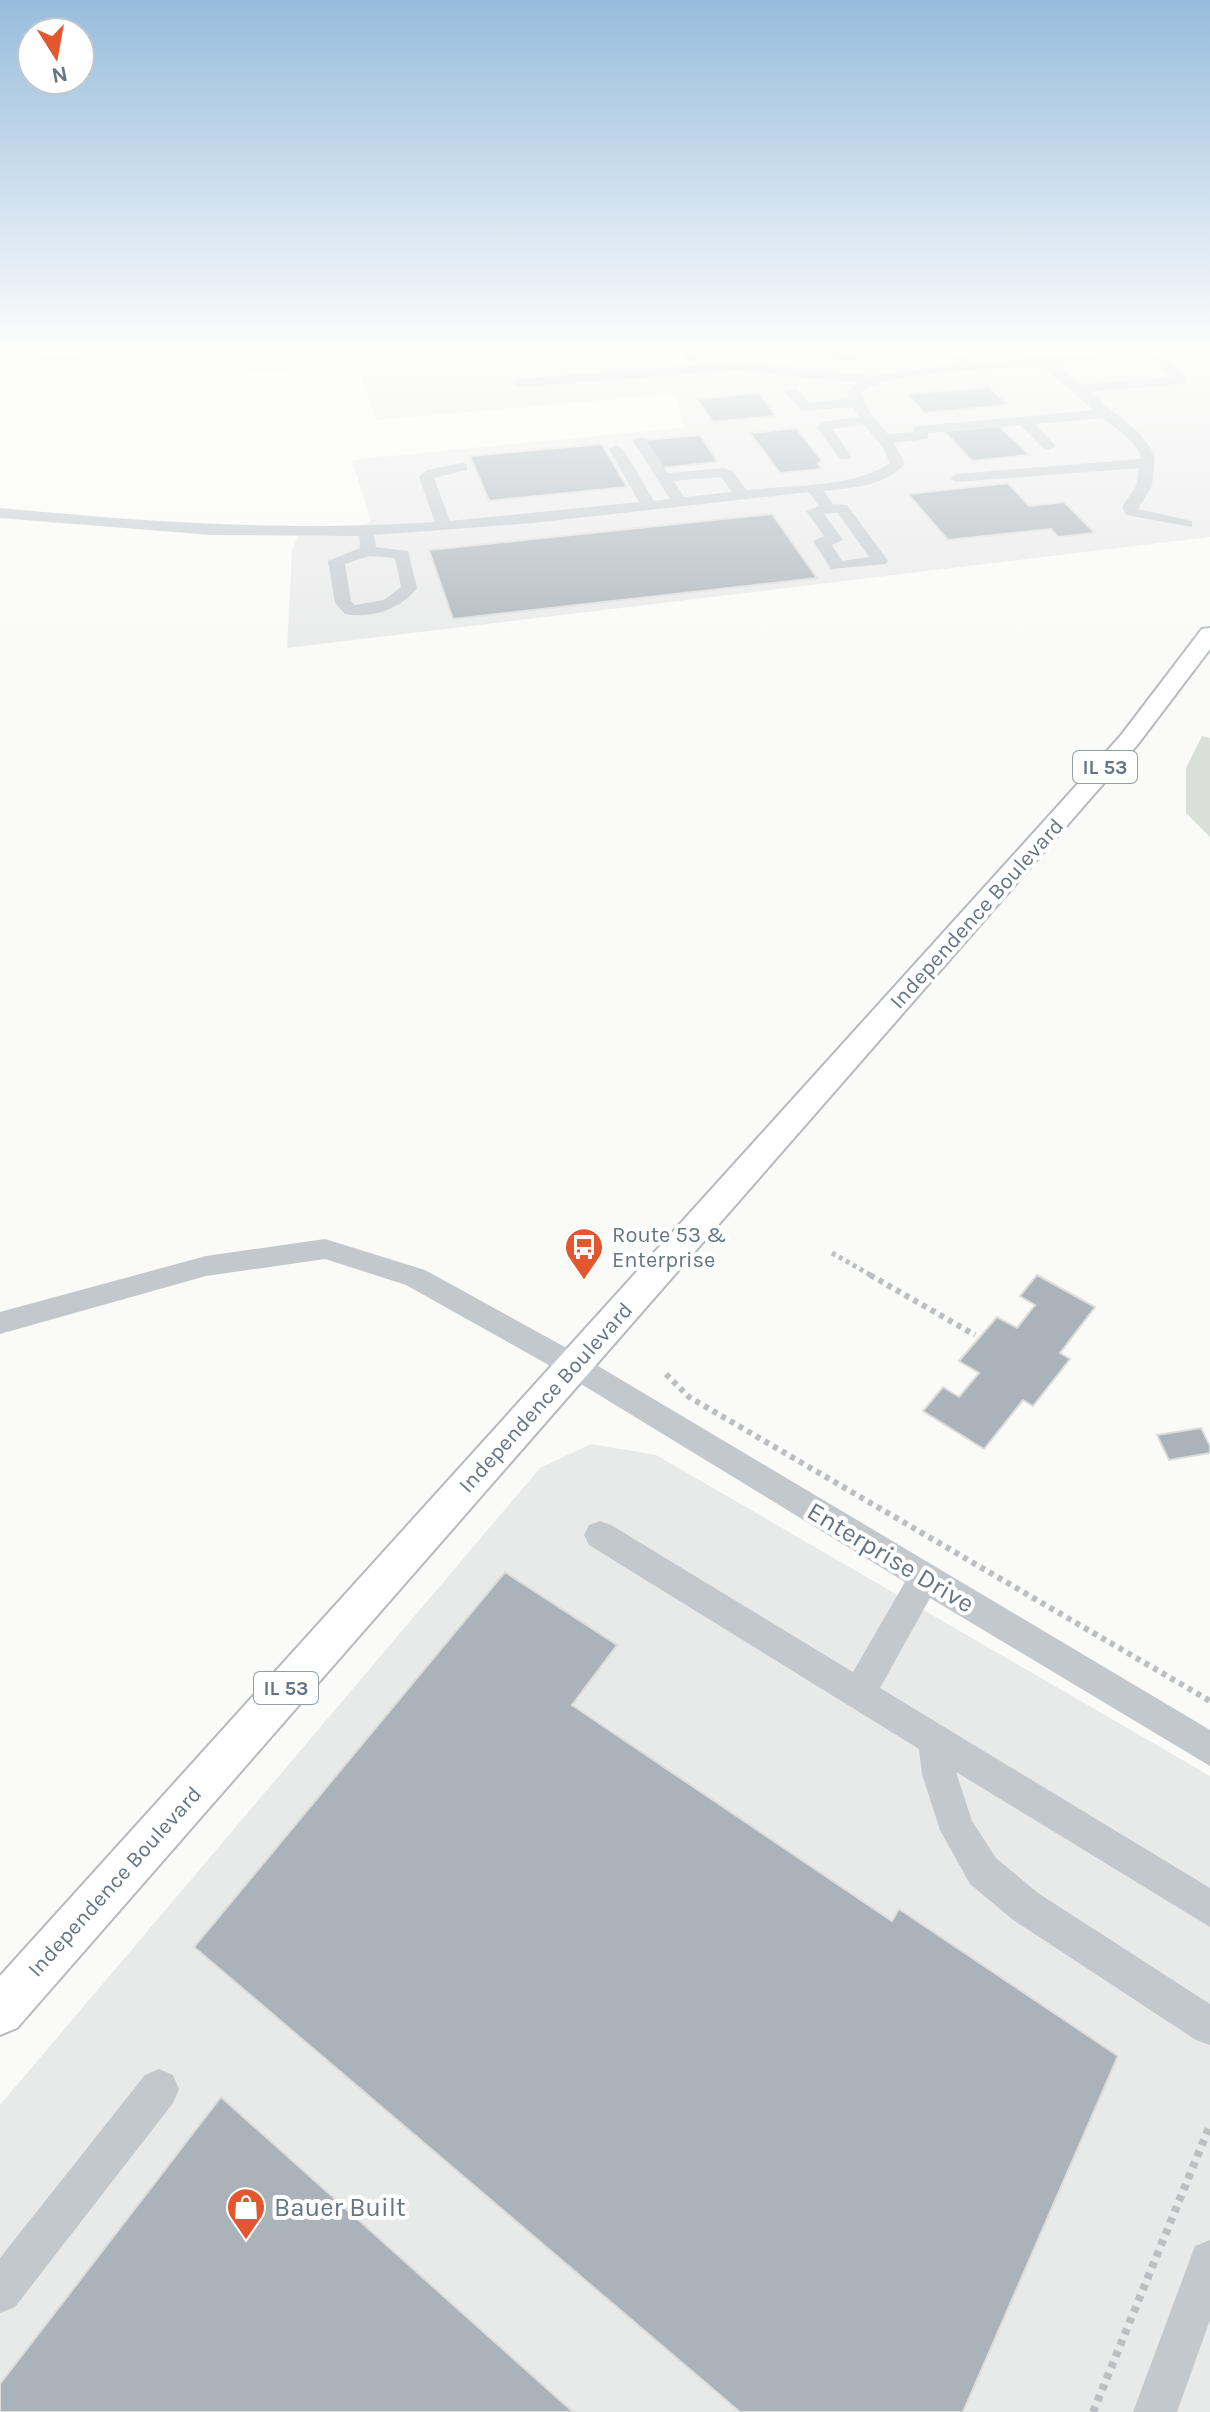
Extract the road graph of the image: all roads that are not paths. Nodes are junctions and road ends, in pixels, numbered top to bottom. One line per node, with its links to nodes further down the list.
1 (621, 458): 12 (street)
2 (651, 458): 7 (street)
3 (896, 458): 9 (street)
4 (1148, 458): 5 (street)
5 (1147, 463): 8 (street); 15 (street)
6 (462, 467): 16 (street)
7 (664, 478): 10 (street); 11 (street)
8 (957, 478)
9 (813, 487): 10 (street); 13 (street)
10 (741, 495): 11 (street)
11 (679, 501): 12 (street)
12 (648, 504): 16 (street)
13 (829, 509): 13 (street)
14 (0, 513): 17 (street)
15 (1186, 524)
16 (444, 526): 17 (street)
17 (366, 530): 18 (street)
18 (368, 551): 18 (street)
19 (1210, 634): 21 (main road, Independence Boulevard / IL 53)
20 (0, 1323): 21 (street, Enterprise Drive)
21 (573, 1365): 23 (street, Enterprise Drive); 28 (main road, Independence Boulevard / IL 53)
22 (600, 1535): 24 (street)
23 (925, 1577): 24 (street); 26 (street, Enterprise Drive)
24 (859, 1694): 25 (street)
25 (935, 1740): 27 (street); 29 (street)
26 (1210, 1749)
27 (1210, 1909)
28 (0, 2011)
29 (1210, 2026)
30 (159, 2089): 32 (street)
31 (1207, 2278): 33 (street)
32 (0, 2292)
33 (1155, 2412)

